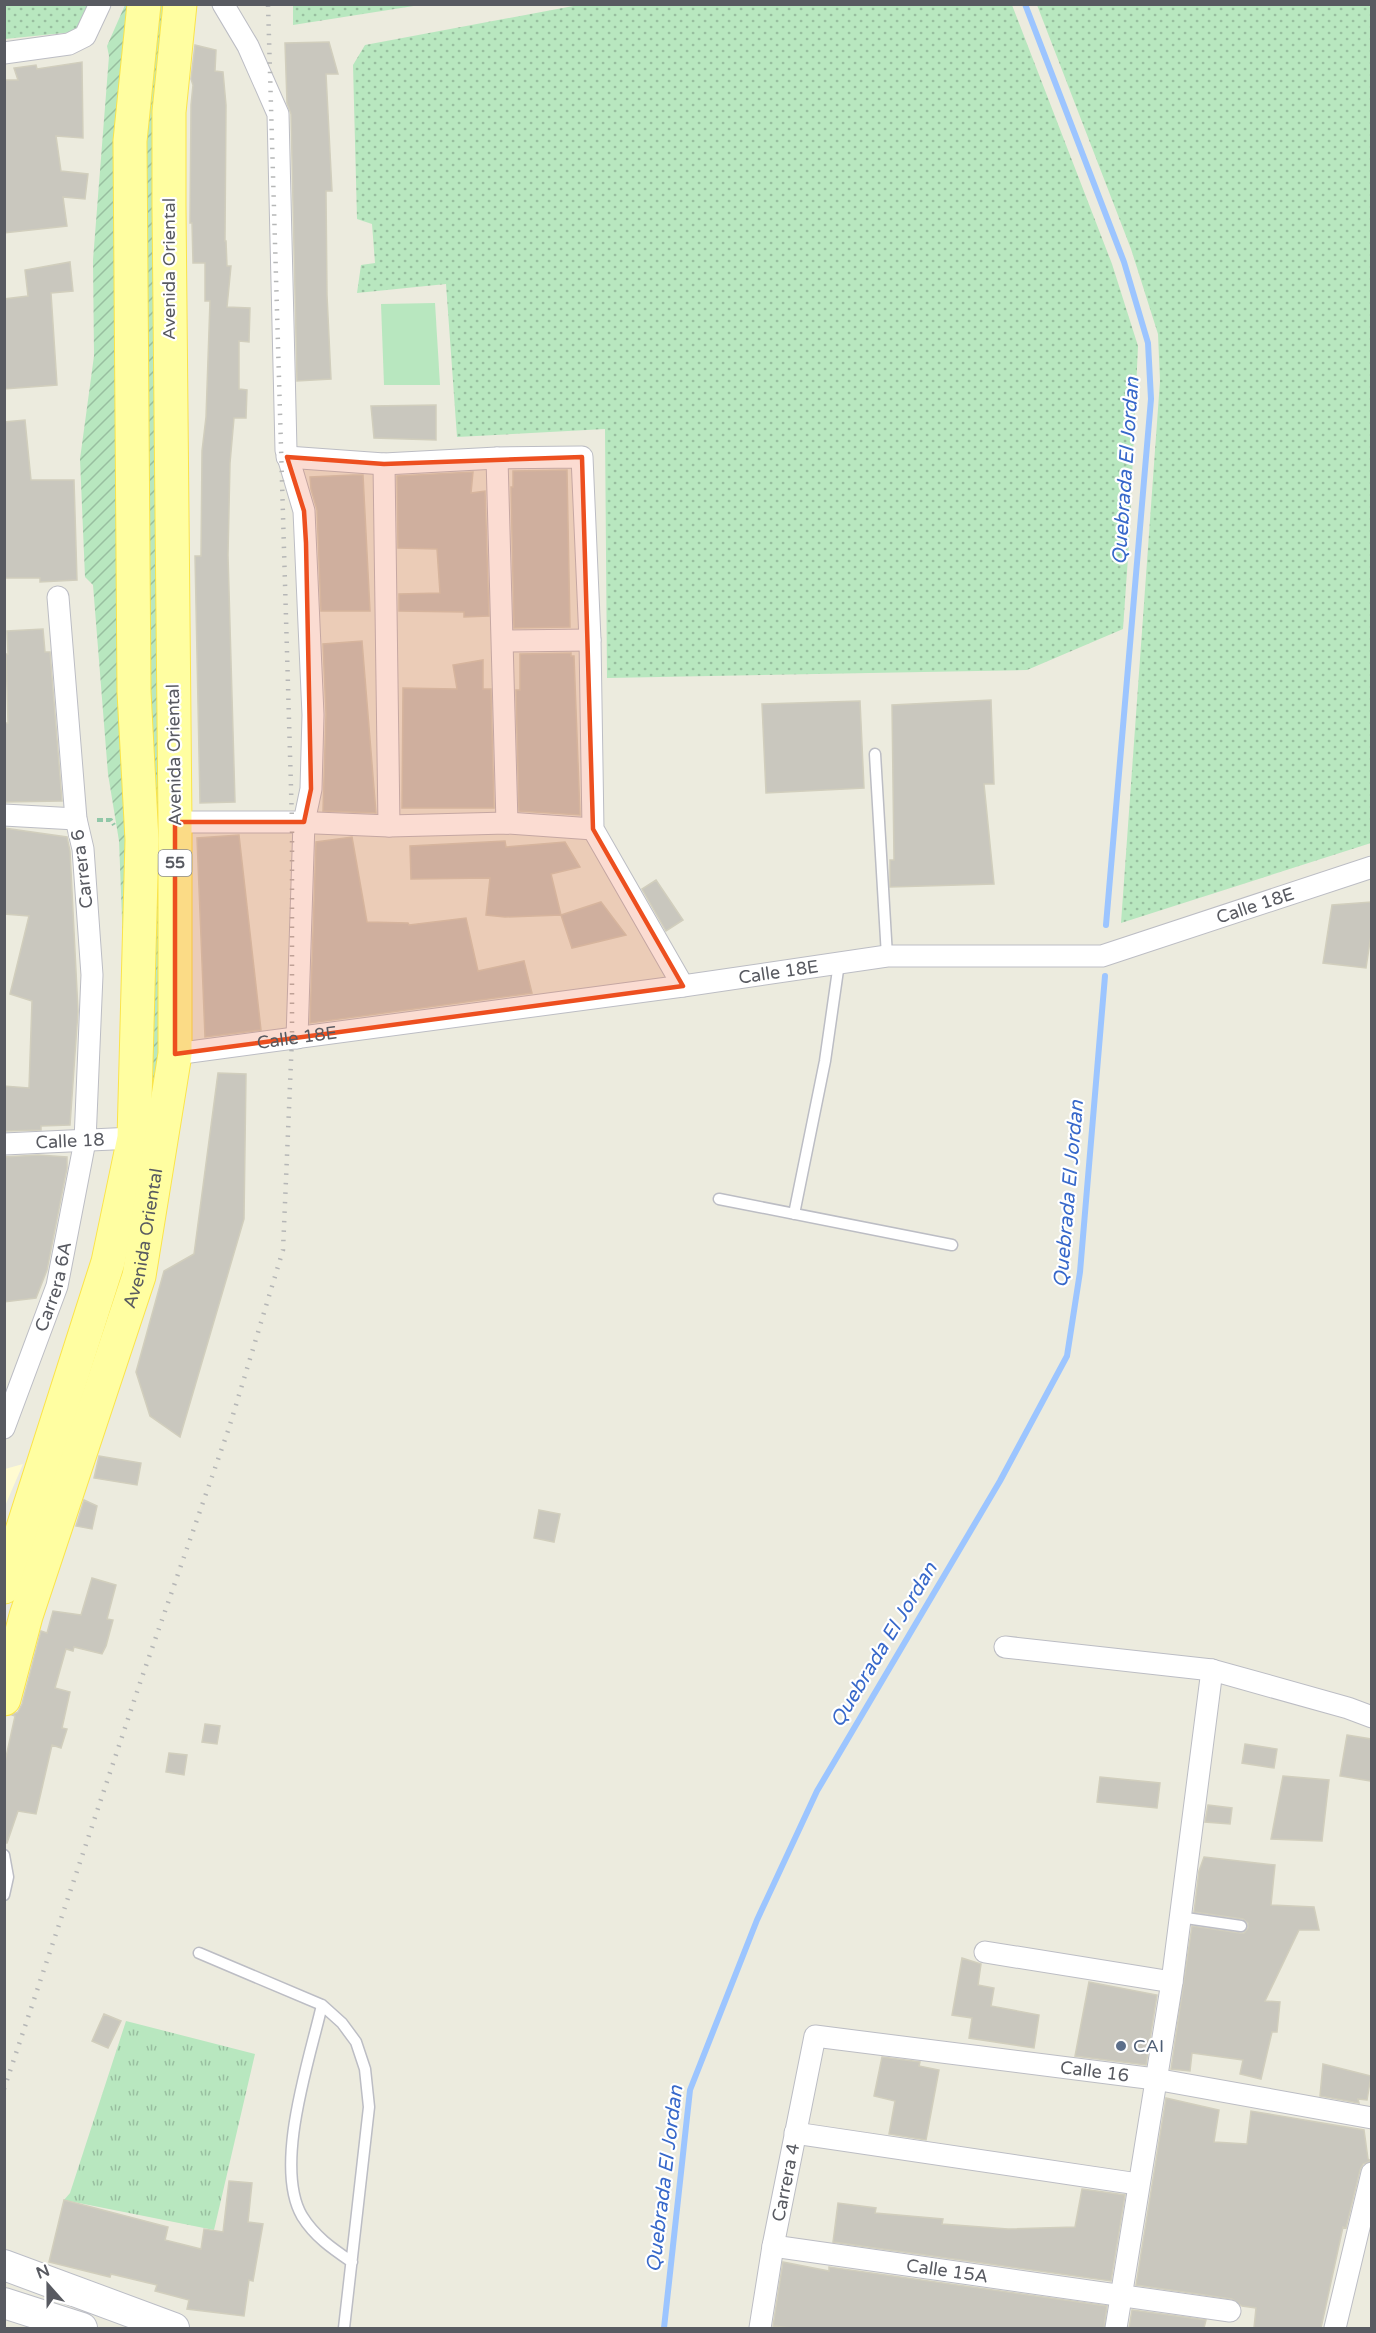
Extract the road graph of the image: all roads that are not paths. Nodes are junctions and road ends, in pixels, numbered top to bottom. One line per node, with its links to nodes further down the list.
1 (100, 4): 5 (street)
2 (144, 4): 26 (main road, Avenida Oriental / 55)
3 (180, 4): 15 (main road, Avenida Oriental / 55)
4 (223, 4): 6 (street)
5 (4, 53)
6 (287, 457): 8 (street); 16 (street)
7 (497, 458): 8 (street); 10 (street); 11 (street)
8 (384, 464): 18 (street)
9 (58, 597): 14 (street, Carrera 6)
10 (590, 640): 11 (street); 19 (street)
11 (503, 641): 17 (street)
12 (875, 754): 21 (lane)
13 (4, 815): 14 (street)
14 (76, 819): 27 (street, Carrera 6)
15 (175, 822): 16 (street); 25 (main road, Avenida Oriental / 55)
16 (304, 822): 18 (street); 24 (street)
17 (507, 823): 18 (street); 19 (street)
18 (390, 825)
19 (593, 829): 23 (street)
20 (1371, 867): 21 (street, Calle 18E)
21 (887, 956): 22 (street, Calle 18E)
22 (839, 963): 23 (street, Calle 18E); 30 (lane)
23 (683, 986): 24 (street, Calle 18E)
24 (297, 1038): 25 (street, Calle 18E)
25 (175, 1054): 34 (main road, Avenida Oriental / 55)
26 (134, 1138): 27 (street, Calle 18); 33 (main road, Avenida Oriental / 55)
27 (85, 1141): 28 (street, Calle 18); 32 (street, Carrera 6A)
28 (4, 1144)
29 (719, 1199): 30 (lane)
30 (794, 1214): 31 (lane)
31 (952, 1245)
32 (4, 1428)
33 (4, 1587)
34 (15, 1612): 37 (main road, Avenida Oriental / 55)
35 (1005, 1647): 36 (street)
36 (1212, 1670): 38 (street); 41 (street)
37 (4, 1699)
38 (1371, 1717)
39 (4, 1855): 40 (lane)
40 (4, 1895)
41 (1179, 1917): 42 (lane); 45 (street)
42 (1242, 1926)
43 (985, 1952): 45 (street)
44 (199, 1953): 46 (lane)
45 (1172, 1982): 48 (street)
46 (322, 2005): 54 (lane); 54 (lane)
47 (815, 2036): 48 (street, Calle 16); 50 (street, Carrera 4)
48 (1155, 2079): 49 (street, Calle 16); 52 (street)
49 (1371, 2118)
50 (795, 2133): 52 (street); 53 (street, Carrera 4)
51 (1371, 2173): 64 (street)
52 (1138, 2184): 56 (street)
53 (772, 2246): 56 (street, Calle 15A); 62 (street, Carrera 4)
54 (352, 2262): 61 (lane)
55 (4, 2265): 60 (main road)
56 (1120, 2297): 58 (street, Calle 15A); 63 (street)
57 (4, 2303): 59 (main road)
58 (1230, 2312)
59 (82, 2328)
60 (174, 2328)
61 (344, 2328)
62 (760, 2328)
63 (1116, 2328)
64 (1335, 2328)

